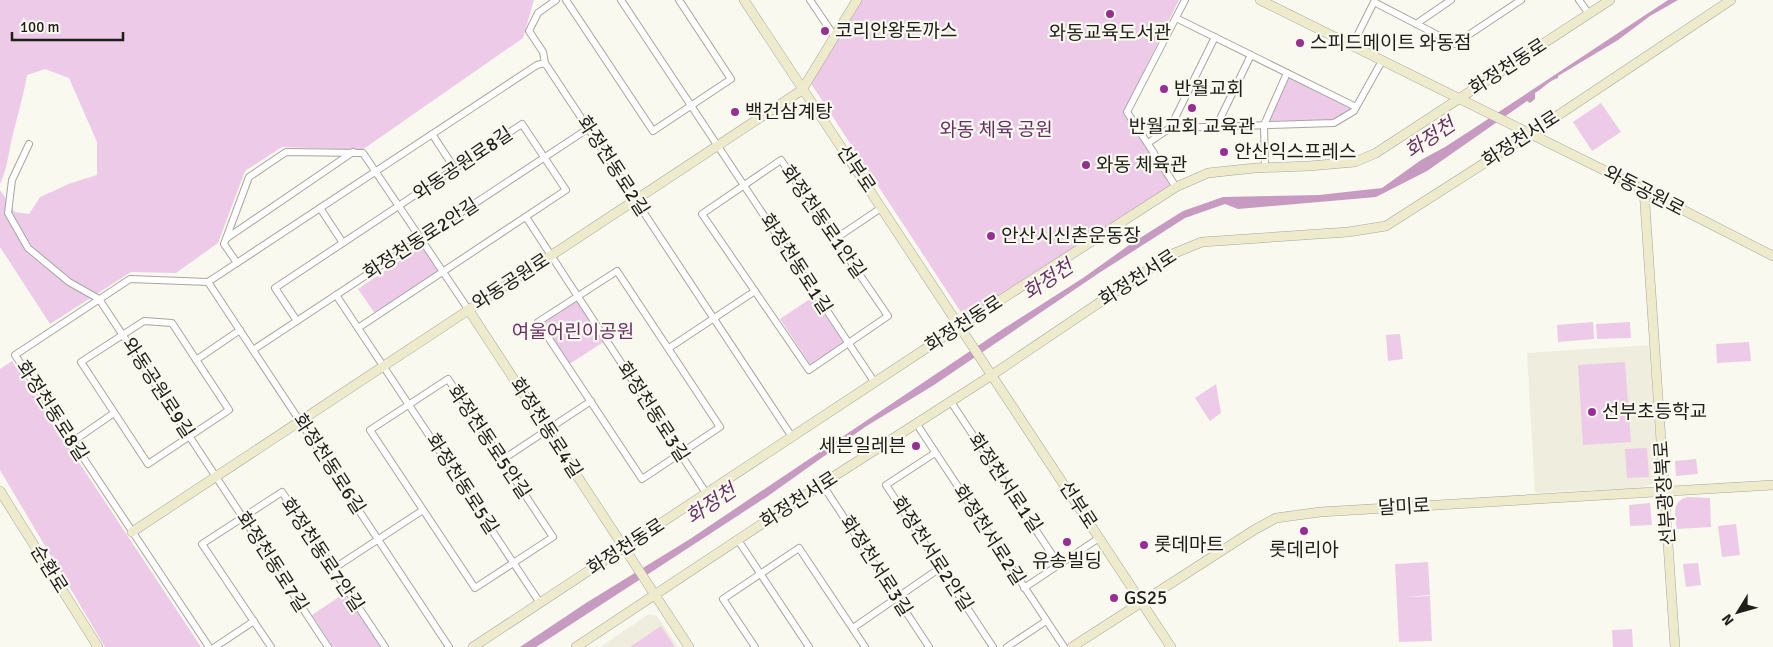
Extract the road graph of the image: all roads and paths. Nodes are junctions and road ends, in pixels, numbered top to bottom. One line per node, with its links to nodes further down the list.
1 (556, 0): 23 (street, 화정천동로2길)
2 (566, 0): 27 (street)
3 (621, 0): 27 (street, 화정천동로1길)
4 (679, 0): 27 (street)
5 (744, 0): 25 (street, 선부로)
6 (810, 0): 18 (street)
7 (857, 0): 18 (street, 와동공원로)
8 (1185, 0): 16 (street)
9 (1260, 0): 20 (street)
10 (1451, 0): 17 (street)
11 (1521, 0): 17 (street)
12 (1579, 0): 15 (street)
13 (1610, 0): 15 (street, 화정천동로)
14 (1731, 0): 34 (street, 화정천서로)
15 (1589, 14): 26 (street, 화정천동로)
16 (1176, 18): 19 (street); 35 (street)
17 (1416, 24): 20 (street)
18 (835, 37): 25 (street, 와동공원로)
19 (1215, 37): 21 (street); 32 (street)
20 (1352, 46): 22 (street)
21 (1251, 55): 24 (street); 30 (street)
22 (1382, 60): 26 (street); 28 (street)
23 (545, 63): 31 (street, 화정천동로2길); 33 (street)
24 (1287, 73): 28 (street); 29 (street)
25 (802, 90): 37 (street, 와동공원로); 49 (street, 선부로)
26 (1458, 99): 34 (street, 와동공원로); 40 (street, 화정천동로)
27 (691, 106): 37 (street, 화정천동로1길)
28 (1356, 107): 29 (street)
29 (1264, 125): 30 (street); 40 (street)
30 (1216, 127): 32 (street)
31 (589, 128): 39 (street, 화정천동로2안길); 46 (street, 화정천동로2길)
32 (1170, 128): 35 (street)
33 (432, 134): 41 (street); 42 (street)
34 (1530, 134): 45 (street, 와동공원로); 76 (street, 화정천서로)
35 (1148, 143): 44 (street)
36 (29, 144): 63 (street)
37 (718, 146): 43 (street, 화정천동로1길); 46 (street, 와동공원로)
38 (353, 152): 42 (street); 51 (street); 51 (street)
39 (544, 158): 41 (street, 와동공원로8길); 50 (street, 와동공원로8길); 52 (street, 화정천동로2안길)
40 (1266, 168): 44 (street, 화정천동로)
41 (455, 169): 47 (street, 와동공원로8길)
42 (376, 171): 47 (street); 48 (street)
43 (744, 185): 53 (street, 화정천동로1안길); 60 (street, 화정천동로1안길); 71 (street, 화정천동로1길)
44 (1176, 187): 67 (street, 화정천동로)
45 (1644, 190): 56 (street, 와동공원로); 95 (street, 선부광장북로)
46 (636, 200): 55 (street, 와동공원로); 65 (street, 화정천동로2길)
47 (399, 206): 52 (street); 54 (street, 와동공원로8길)
48 (320, 208): 54 (street); 57 (street)
49 (882, 208): 53 (street); 67 (street, 선부로)
50 (526, 217): 55 (street, 화정천동로3길); 58 (street, 와동공원로8길)
51 (226, 238): 57 (street)
52 (421, 239): 58 (street); 61 (street, 화정천동로2안길)
53 (835, 239): 71 (street, 화정천동로1안길)
54 (343, 243): 66 (street, 와동공원로8길)
55 (551, 256): 62 (street, 화정천동로3길); 64 (street, 와동공원로)
56 (1773, 256)
57 (237, 263): 59 (street)
58 (443, 272): 64 (street); 68 (street, 와동공원로8길)
59 (208, 282): 63 (street, 화정천동로8길); 69 (street, 화정천동로6길)
60 (755, 291): 65 (street); 71 (street, 화정천동로1안길)
61 (336, 296): 66 (street, 화정천동로2안길); 68 (street)
62 (578, 296): 72 (street); 78 (street); 88 (street, 화정천동로3길)
63 (99, 299): 70 (street, 와동공원로9길); 87 (street, 화정천동로8길)
64 (468, 310): 75 (street, 와동공원로); 84 (street, 화정천동로4길)
65 (714, 319): 72 (street); 86 (street, 화정천동로2길)
66 (297, 321): 73 (street, 화정천동로2안길)
67 (960, 326): 76 (street, 선부로); 77 (street, 화정천동로)
68 (358, 328): 75 (street)
69 (240, 330): 73 (street, 화정천동로6길); 74 (street)
70 (123, 335): 74 (street); 81 (street); 85 (street, 와동공원로9길)
71 (848, 344): 77 (street, 화정천동로1길)
72 (668, 348): 88 (street)
73 (253, 350): 82 (street, 화정천동로6길)
74 (196, 360): 85 (street)
75 (384, 366): 80 (street, 화정천동로5길); 82 (street, 와동공원로)
76 (992, 375): 79 (street, 화정천서로); 100 (street, 선부로)
77 (875, 383): 86 (street, 화정천동로)
78 (591, 401): 84 (street); 88 (street)
79 (951, 402): 83 (street, 화정천서로); 105 (street, 화정천서로1길)
80 (409, 404): 90 (street, 화정천동로5안길); 97 (street, 화정천동로5안길); 104 (street, 화정천동로5길)
81 (114, 412): 85 (street); 87 (street)
82 (300, 421): 91 (street, 와동공원로); 101 (street, 화정천동로6길)
83 (916, 423): 89 (street, 화정천서로2길); 92 (street, 화정천서로)
84 (547, 430): 90 (street); 103 (street, 화정천동로4길)
85 (189, 436): 91 (street, 와동공원로9길)
86 (792, 437): 96 (street, 화정천동로)
87 (72, 442): 99 (street, 화정천동로8길)
88 (680, 453): 96 (street, 화정천동로3길)
89 (935, 453): 106 (street, 화정천서로2안길); 109 (street, 화정천서로2길)
90 (502, 460): 104 (street, 화정천동로5안길)
91 (216, 477): 98 (street, 화정천동로7길); 99 (street, 와동공원로)
92 (822, 484): 102 (street, 화정천서로); 111 (street, 화정천서로3길)
93 (1773, 485): 95 (street, 달미로)
94 (0, 491): 117 (street, 순환로)
95 (1665, 491): 112 (street, 달미로); 136 (street, 선부광장북로)
96 (706, 494): 103 (street, 화정천동로)
97 (423, 510): 101 (street); 104 (street, 화정천동로5안길)
98 (243, 517): 107 (street, 화정천동로7안길); 114 (street, 화정천동로7안길); 121 (street, 화정천동로7길)
99 (132, 532): 118 (street, 화정천동로8길)
100 (1099, 538): 105 (street); 112 (street, 선부로)
101 (378, 540): 107 (street); 123 (street, 화정천동로6길)
102 (738, 540): 108 (street); 110 (street, 화정천서로)
103 (625, 547): 110 (street, 화정천동로4길); 113 (street, 화정천동로)
104 (514, 563): 113 (street, 화정천동로5길)
105 (1059, 565): 109 (street)
106 (940, 568): 111 (street); 131 (street, 화정천서로2안길)
107 (333, 569): 122 (street, 화정천동로7안길)
108 (761, 573): 116 (street); 127 (street); 128 (street)
109 (1024, 588): 115 (street, 화정천서로2길)
110 (656, 595): 125 (street, 화정천서로); 126 (street, 화정천동로4길)
111 (897, 598): 116 (street); 130 (street, 화정천서로3길)
112 (1141, 602): 134 (street, 달미로); 135 (street, 선부로)
113 (540, 603): 124 (street, 화정천동로)
114 (254, 621): 119 (street); 120 (street, 화정천동로7안길)
115 (1046, 621): 132 (street); 133 (street, 화정천서로2길)
116 (853, 628): 129 (street)
117 (98, 647)
118 (208, 647)
119 (215, 647)
120 (271, 647)
121 (328, 647)
122 (385, 647)
123 (449, 647)
124 (473, 647)
125 (576, 647)
126 (690, 647)
127 (755, 647)
128 (809, 647)
129 (865, 647)
130 (929, 647)
131 (993, 647)
132 (1007, 647)
133 (1064, 647)
134 (1072, 647)
135 (1171, 647)
136 (1675, 647)

